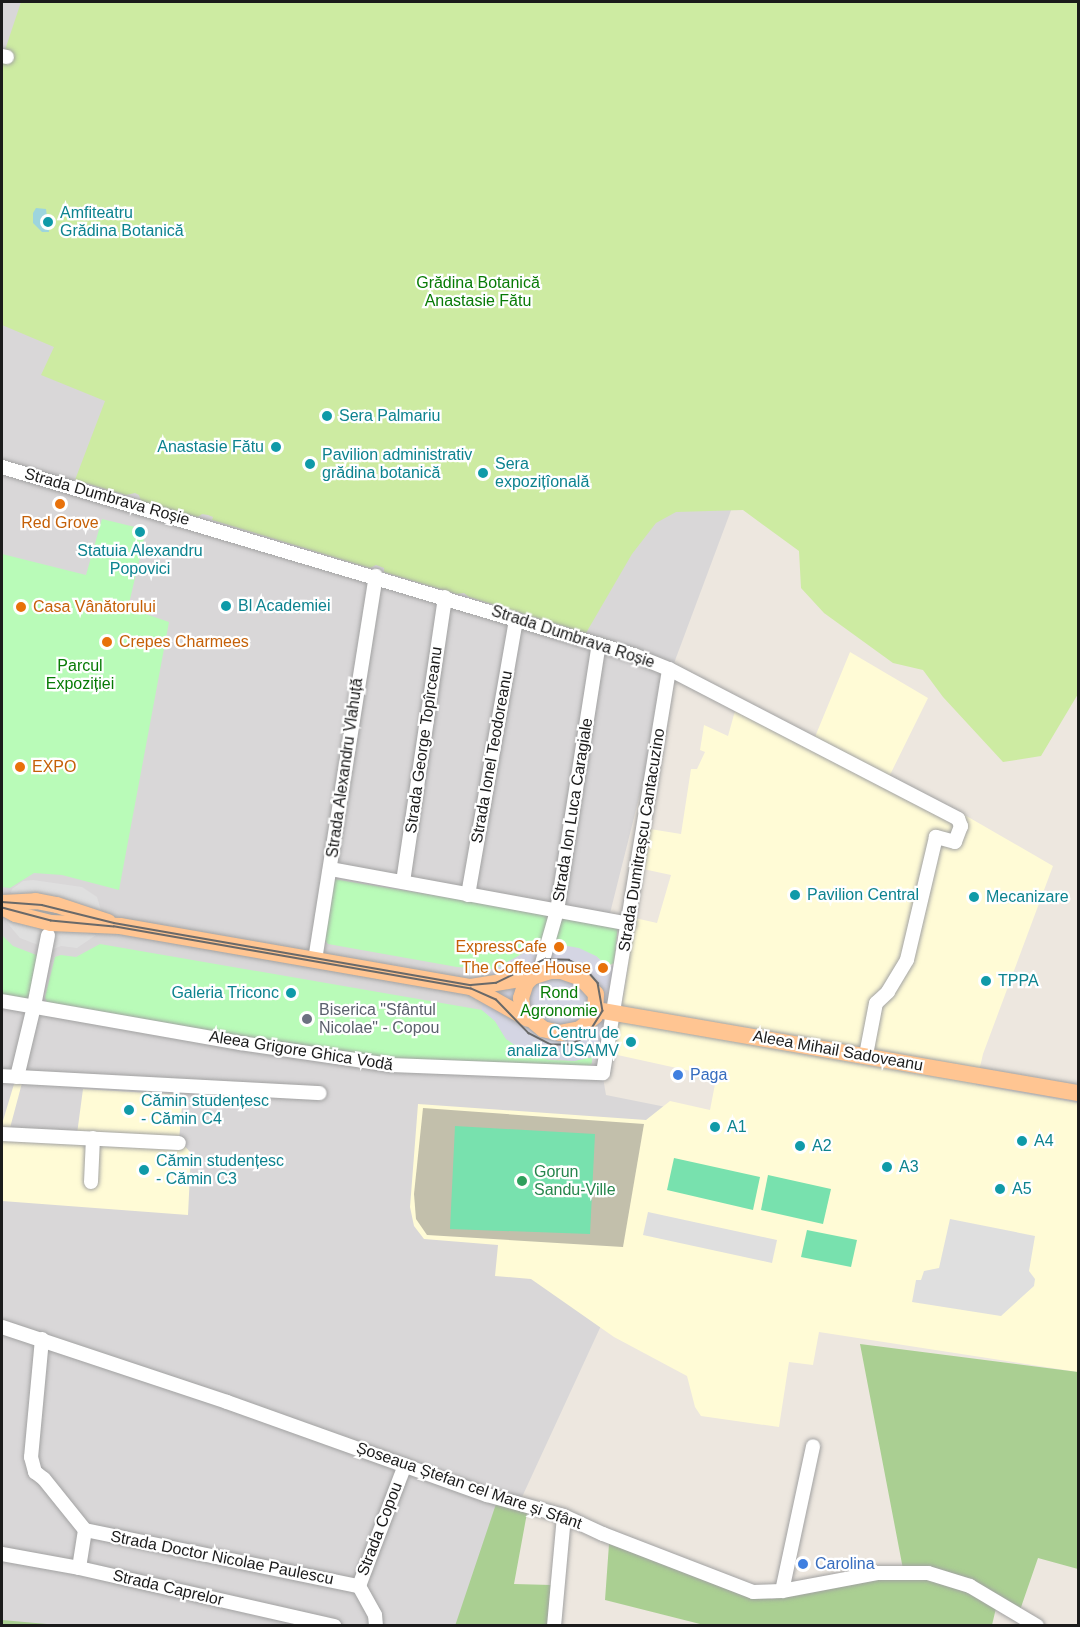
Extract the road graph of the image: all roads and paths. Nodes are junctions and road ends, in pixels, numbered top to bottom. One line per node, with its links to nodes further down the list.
1 (2, 467): 2 (street, Strada Dumbrava Roșie)
2 (376, 576): 3 (street, Strada Dumbrava Roșie); 7 (street, Strada Alexandru Vlahuță)
3 (445, 597): 4 (street, Strada Dumbrava Roșie); 8 (street, Strada George Topîrceanu)
4 (516, 620): 5 (street, Strada Dumbrava Roșie); 9 (street, Strada Ionel Teodoreanu)
5 (599, 644): 6 (street, Strada Dumbrava Roșie); 11 (street, Strada Ion Luca Caragiale)
6 (669, 669): 12 (street, Strada Dumitrașcu Cantacuzino); 21 (street, Strada Dumbrava Roșie)
7 (330, 869): 8 (street); 14 (street, Strada Alexandru Vlahuță)
8 (403, 882): 9 (street)
9 (468, 895): 11 (street)
10 (2, 905): 14 (main road)
11 (557, 911): 12 (street); 15 (street, Strada Ion Luca Caragiale)
12 (629, 924): 19 (street, Strada Dumitrașcu Cantacuzino)
13 (48, 936): 18 (street)
14 (315, 960): 16 (main road)
15 (536, 975): 16 (main road); 19 (main road); 20 (main road)
16 (471, 987): 20 (main road)
17 (2, 1001): 18 (street, Aleea Grigore Ghica Vodă)
18 (34, 1006): 22 (street, Aleea Grigore Ghica Vodă); 24 (street)
19 (605, 1011): 20 (main road); 21 (main road, Aleea Mihail Sadoveanu); 22 (street, Strada Dumitrașcu Cantacuzino)
20 (528, 1019)
21 (866, 1055): 26 (main road, Aleea Mihail Sadoveanu)
22 (603, 1073)
23 (2, 1076): 24 (street)
24 (16, 1077): 25 (street)
25 (320, 1093)
26 (1078, 1093)
27 (2, 1134): 28 (street)
28 (93, 1138): 29 (street); 30 (street)
29 (178, 1143)
30 (91, 1182)
31 (2, 1327): 32 (street, Șoseaua Ștefan cel Mare și Sfânt)
32 (42, 1339): 34 (street, Șoseaua Ștefan cel Mare și Sfânt); 36 (street)
33 (813, 1446): 40 (street)
34 (405, 1465): 35 (street, Șoseaua Ștefan cel Mare și Sfânt); 39 (street, Strada Copou)
35 (564, 1516): 40 (street, Șoseaua Ștefan cel Mare și Sfânt); 43 (street)
36 (85, 1530): 38 (street); 39 (street, Strada Doctor Nicolae Paulescu)
37 (2, 1554): 38 (street, Strada Caprelor)
38 (80, 1568): 41 (street, Strada Caprelor)
39 (358, 1586): 42 (street, Strada Copou)
40 (782, 1591): 44 (street, Șoseaua Ștefan cel Mare și Sfânt)
41 (334, 1626)
42 (376, 1626)
43 (554, 1626)
44 (1037, 1626)

